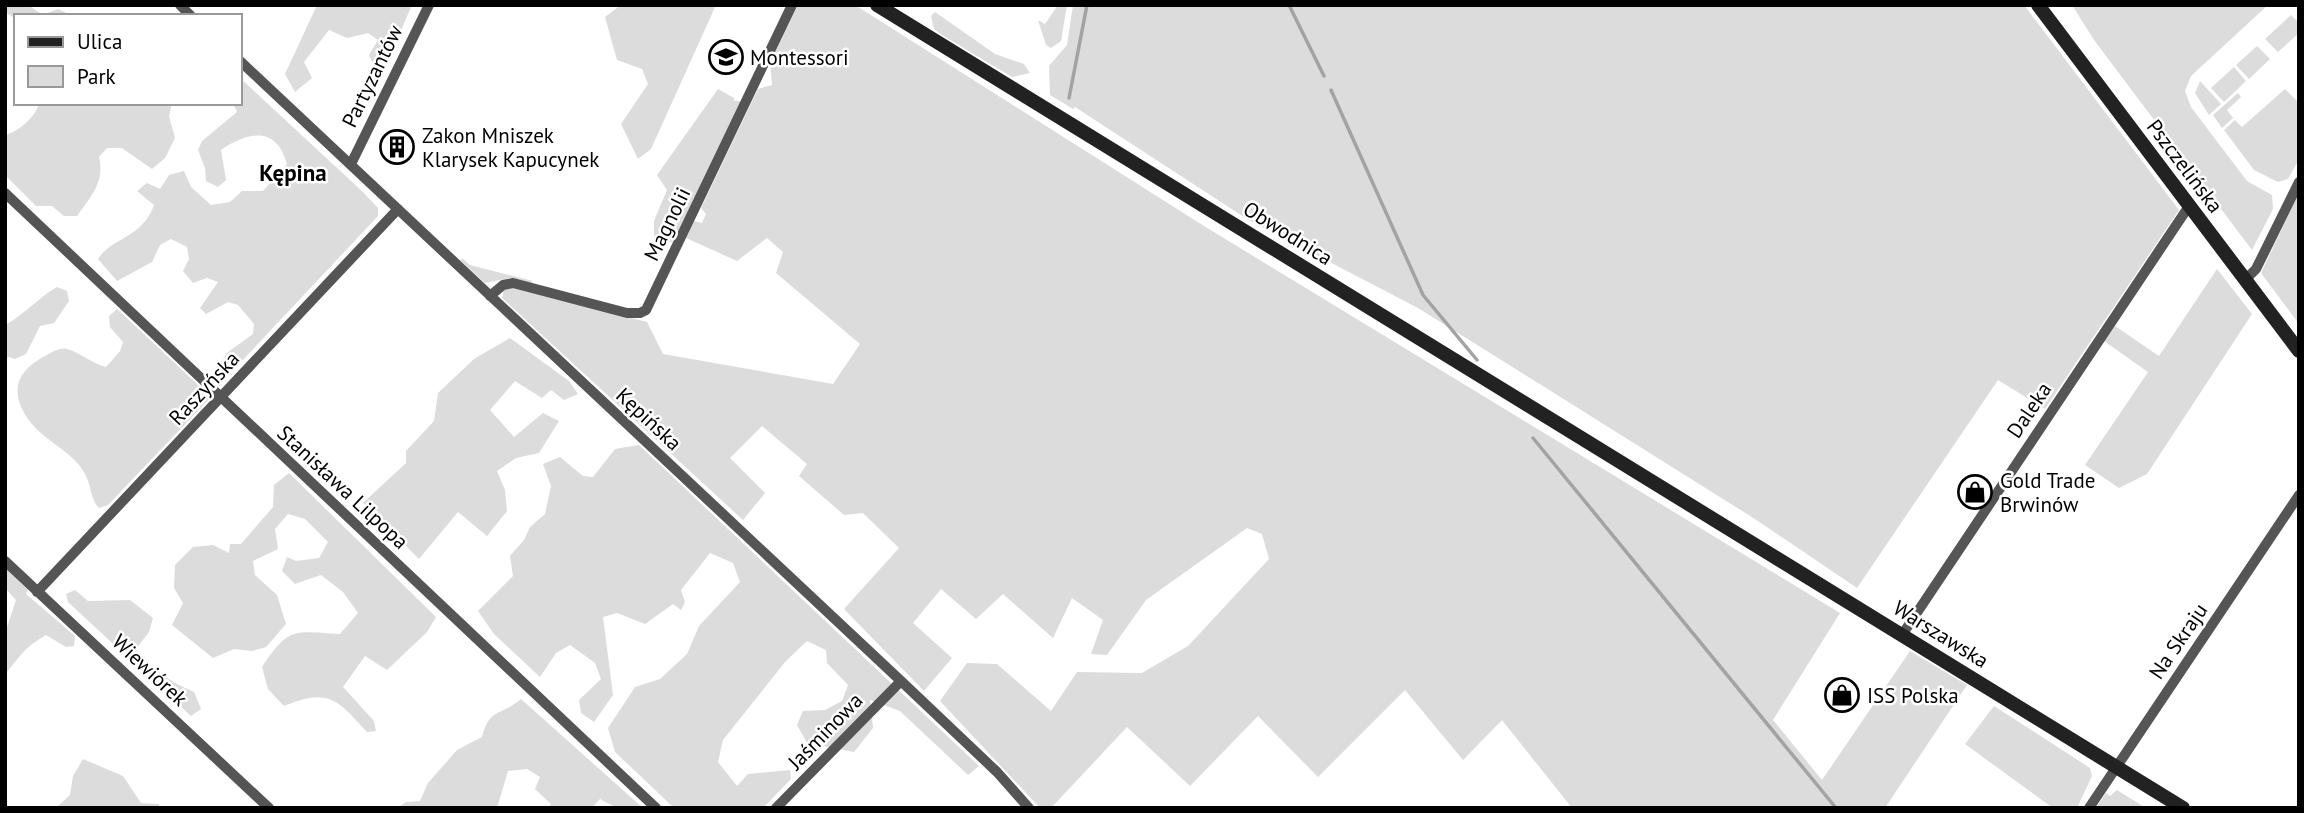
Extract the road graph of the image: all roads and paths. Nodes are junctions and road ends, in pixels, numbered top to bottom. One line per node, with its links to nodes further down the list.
1 (429, 5): 6 (street, Partyzantów)
2 (792, 5): 12 (street, Magnolii)
3 (877, 5): 16 (main road, Obwodnica)
4 (2038, 5): 9 (main road, Pszczelińska)
5 (242, 63): 6 (street, Kępińska)
6 (351, 164): 10 (street, Kępińska)
7 (2299, 182): 11 (street)
8 (5, 193): 14 (street, Stanisława Lilpopa)
9 (2189, 206): 11 (main road, Pszczelińska); 19 (street, Daleka)
10 (398, 209): 12 (street, Kępińska); 14 (street, Raszyńska)
11 (2245, 280): 13 (main road, Pszczelińska)
12 (490, 296): 20 (street, Kępińska)
13 (2299, 351)
14 (221, 398): 18 (street, Raszyńska); 23 (street, Stanisława Lilpopa)
15 (2299, 495): 21 (street, Na Skraju)
16 (1676, 496): 19 (main road, Warszawska)
17 (5, 561): 18 (street, Wiewiórek)
18 (37, 592): 22 (street, Wiewiórek)
19 (1902, 635): 21 (main road, Warszawska)
20 (901, 681): 24 (street, Jaśminowa); 25 (street, Kępińska)
21 (2118, 767): 26 (street, Na Skraju); 27 (main road, Warszawska)
22 (269, 808)
23 (656, 808)
24 (776, 808)
25 (1029, 808)
26 (2089, 808)
27 (2183, 808)

